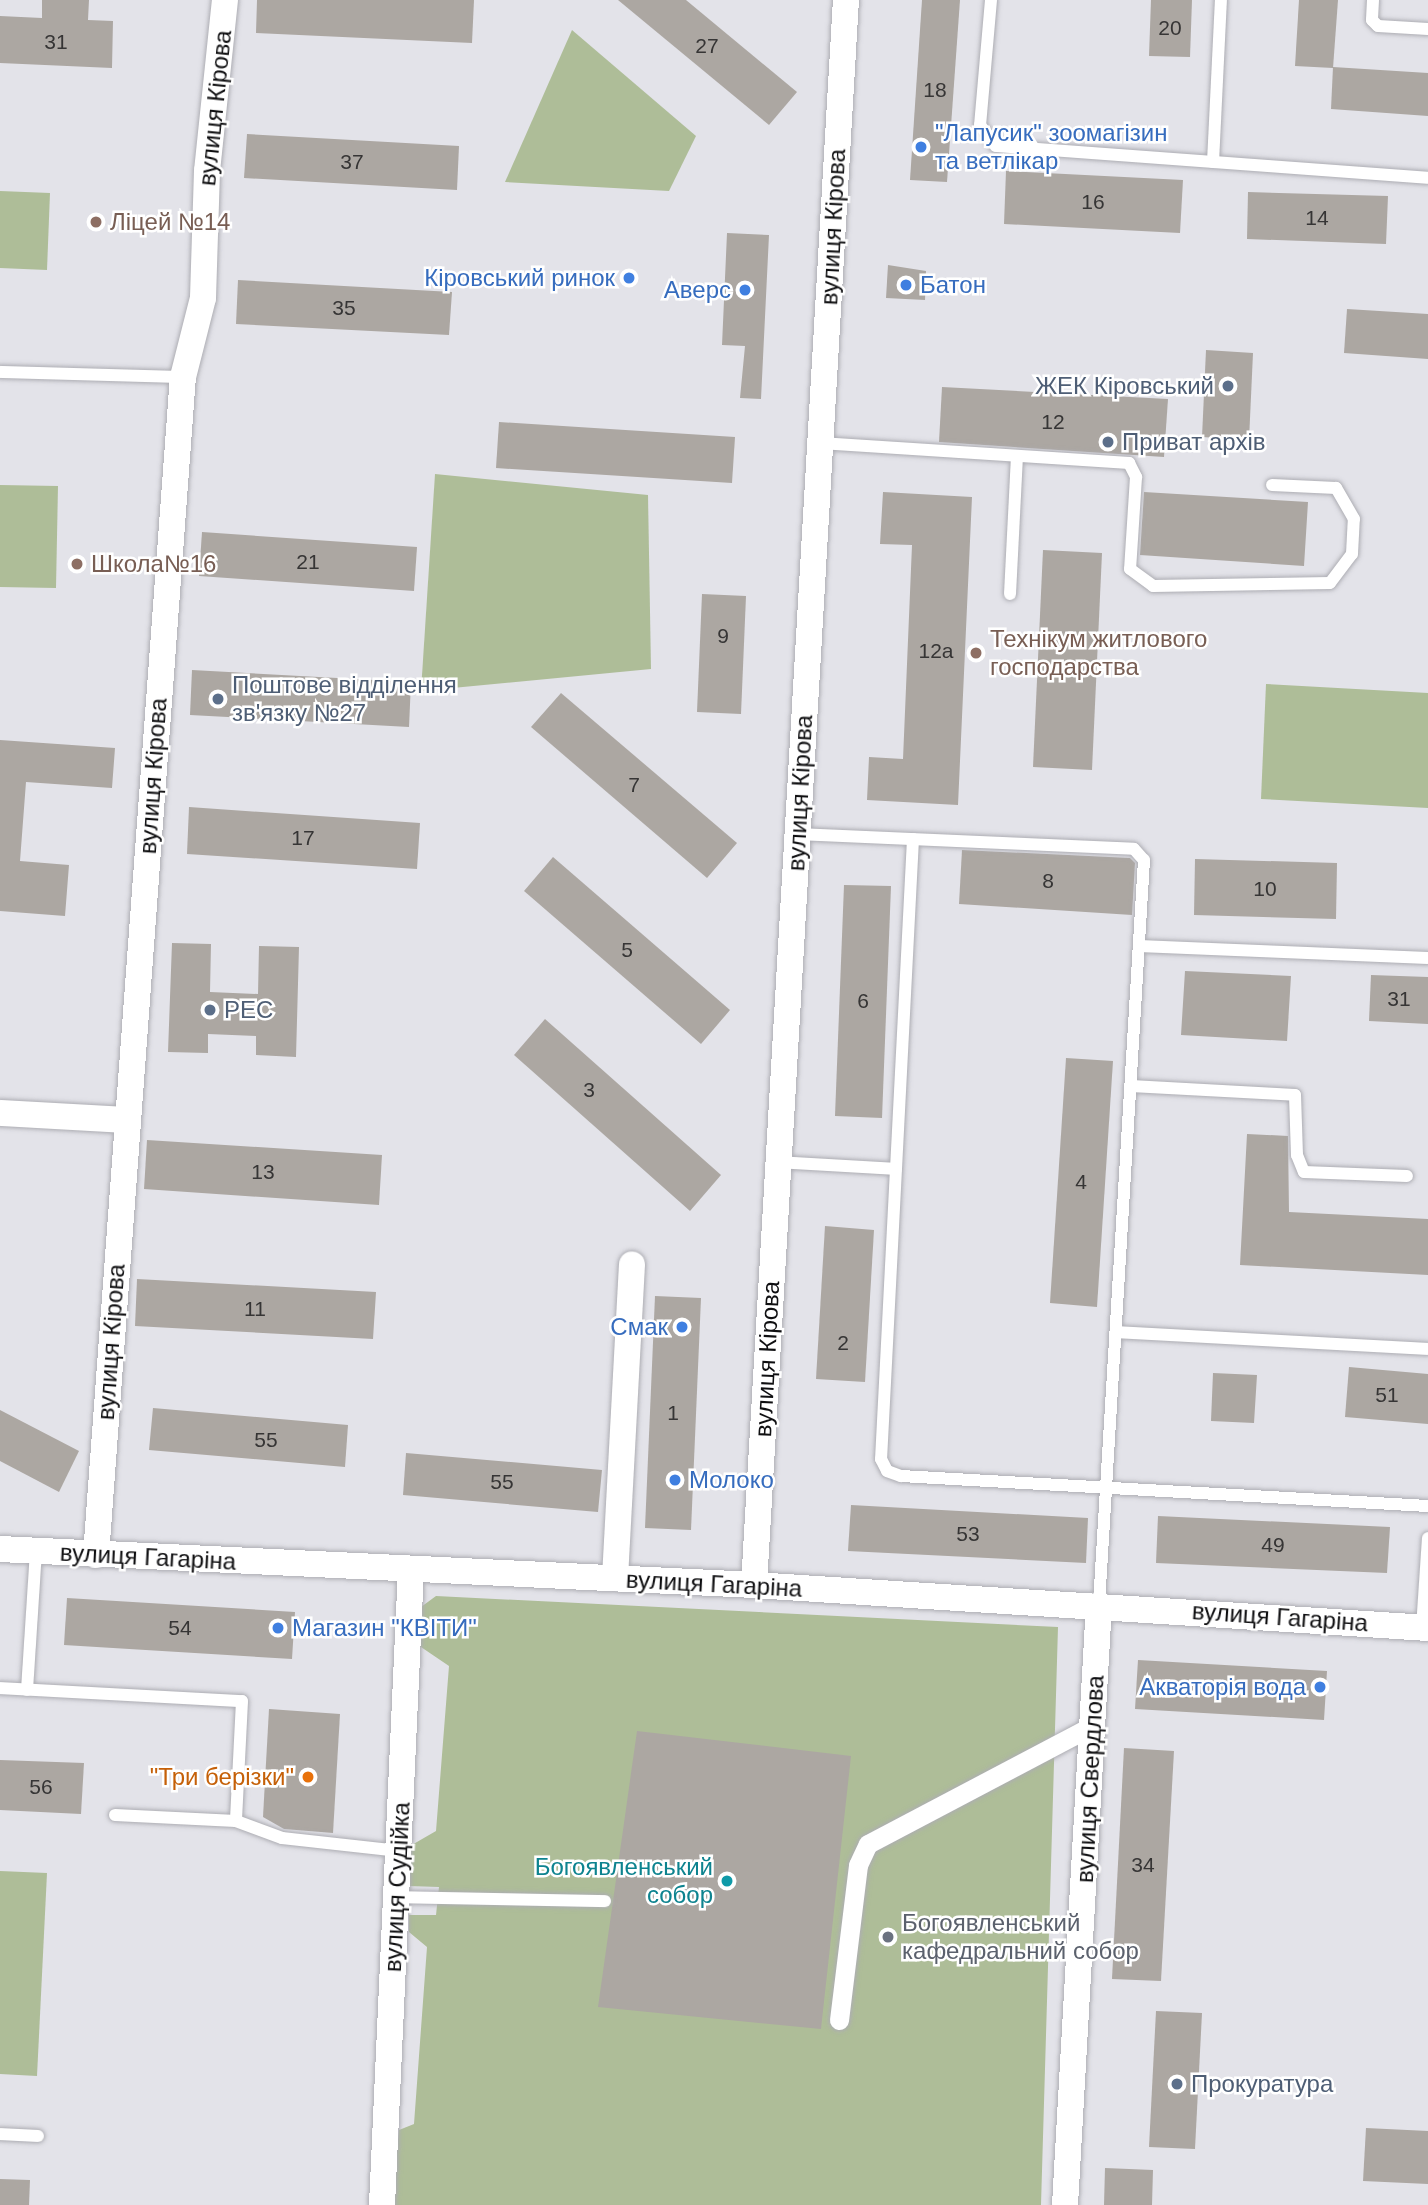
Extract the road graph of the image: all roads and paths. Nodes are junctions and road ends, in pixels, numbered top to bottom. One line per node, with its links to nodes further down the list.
1 (225, 0): 10 (street, вулиця Кірова)
2 (846, 0): 11 (street, вулиця Кірова)
3 (991, 0): 7 (lane)
4 (1222, 0): 7 (lane)
5 (1373, 0): 6 (lane)
6 (1428, 29)
7 (1213, 162): 8 (lane)
8 (1428, 178)
9 (0, 372): 10 (lane)
10 (183, 377): 21 (street, вулиця Кірова)
11 (820, 443): 12 (lane); 15 (street, вулиця Кірова)
12 (1017, 456): 13 (lane); 14 (lane)
13 (1272, 485)
14 (1010, 594)
15 (797, 834): 16 (lane); 22 (street, вулиця Кірова)
16 (913, 839): 17 (lane); 23 (lane)
17 (1139, 946): 18 (lane); 19 (lane)
18 (1428, 958)
19 (1131, 1086): 24 (lane); 26 (lane)
20 (0, 1113): 21 (street)
21 (127, 1120): 33 (street, вулиця Кірова)
22 (778, 1162): 23 (lane); 36 (street, вулиця Кірова)
23 (896, 1169): 28 (lane)
24 (1407, 1175)
25 (632, 1264): 35 (street)
26 (1116, 1332): 27 (lane); 28 (lane)
27 (1428, 1349)
28 (1107, 1485): 29 (lane); 37 (lane)
29 (1428, 1506)
30 (1428, 1538): 38 (lane)
31 (0, 1549): 32 (street, вулиця Гагаріна)
32 (36, 1551): 33 (street, вулиця Гагаріна); 40 (lane)
33 (96, 1555): 34 (street, вулиця Гагаріна)
34 (411, 1570): 35 (street, вулиця Гагаріна); 44 (street, вулиця Судійка)
35 (615, 1578): 36 (street, вулиця Гагаріна)
36 (754, 1585): 37 (street, вулиця Гагаріна)
37 (1099, 1605): 38 (street, вулиця Гагаріна); 41 (street, вулиця Свердлова)
38 (1425, 1628)
39 (0, 1688): 40 (lane)
40 (27, 1690): 43 (lane)
41 (1094, 1725): 47 (street); 51 (street, вулиця Свердлова)
42 (115, 1815): 43 (lane)
43 (236, 1821): 44 (lane)
44 (399, 1851): 45 (street, вулиця Судійка)
45 (396, 1897): 46 (lane); 50 (street, вулиця Судійка)
46 (605, 1901)
47 (839, 2020)
48 (0, 2134): 49 (lane)
49 (38, 2136)
50 (382, 2205)
51 (1065, 2205)

